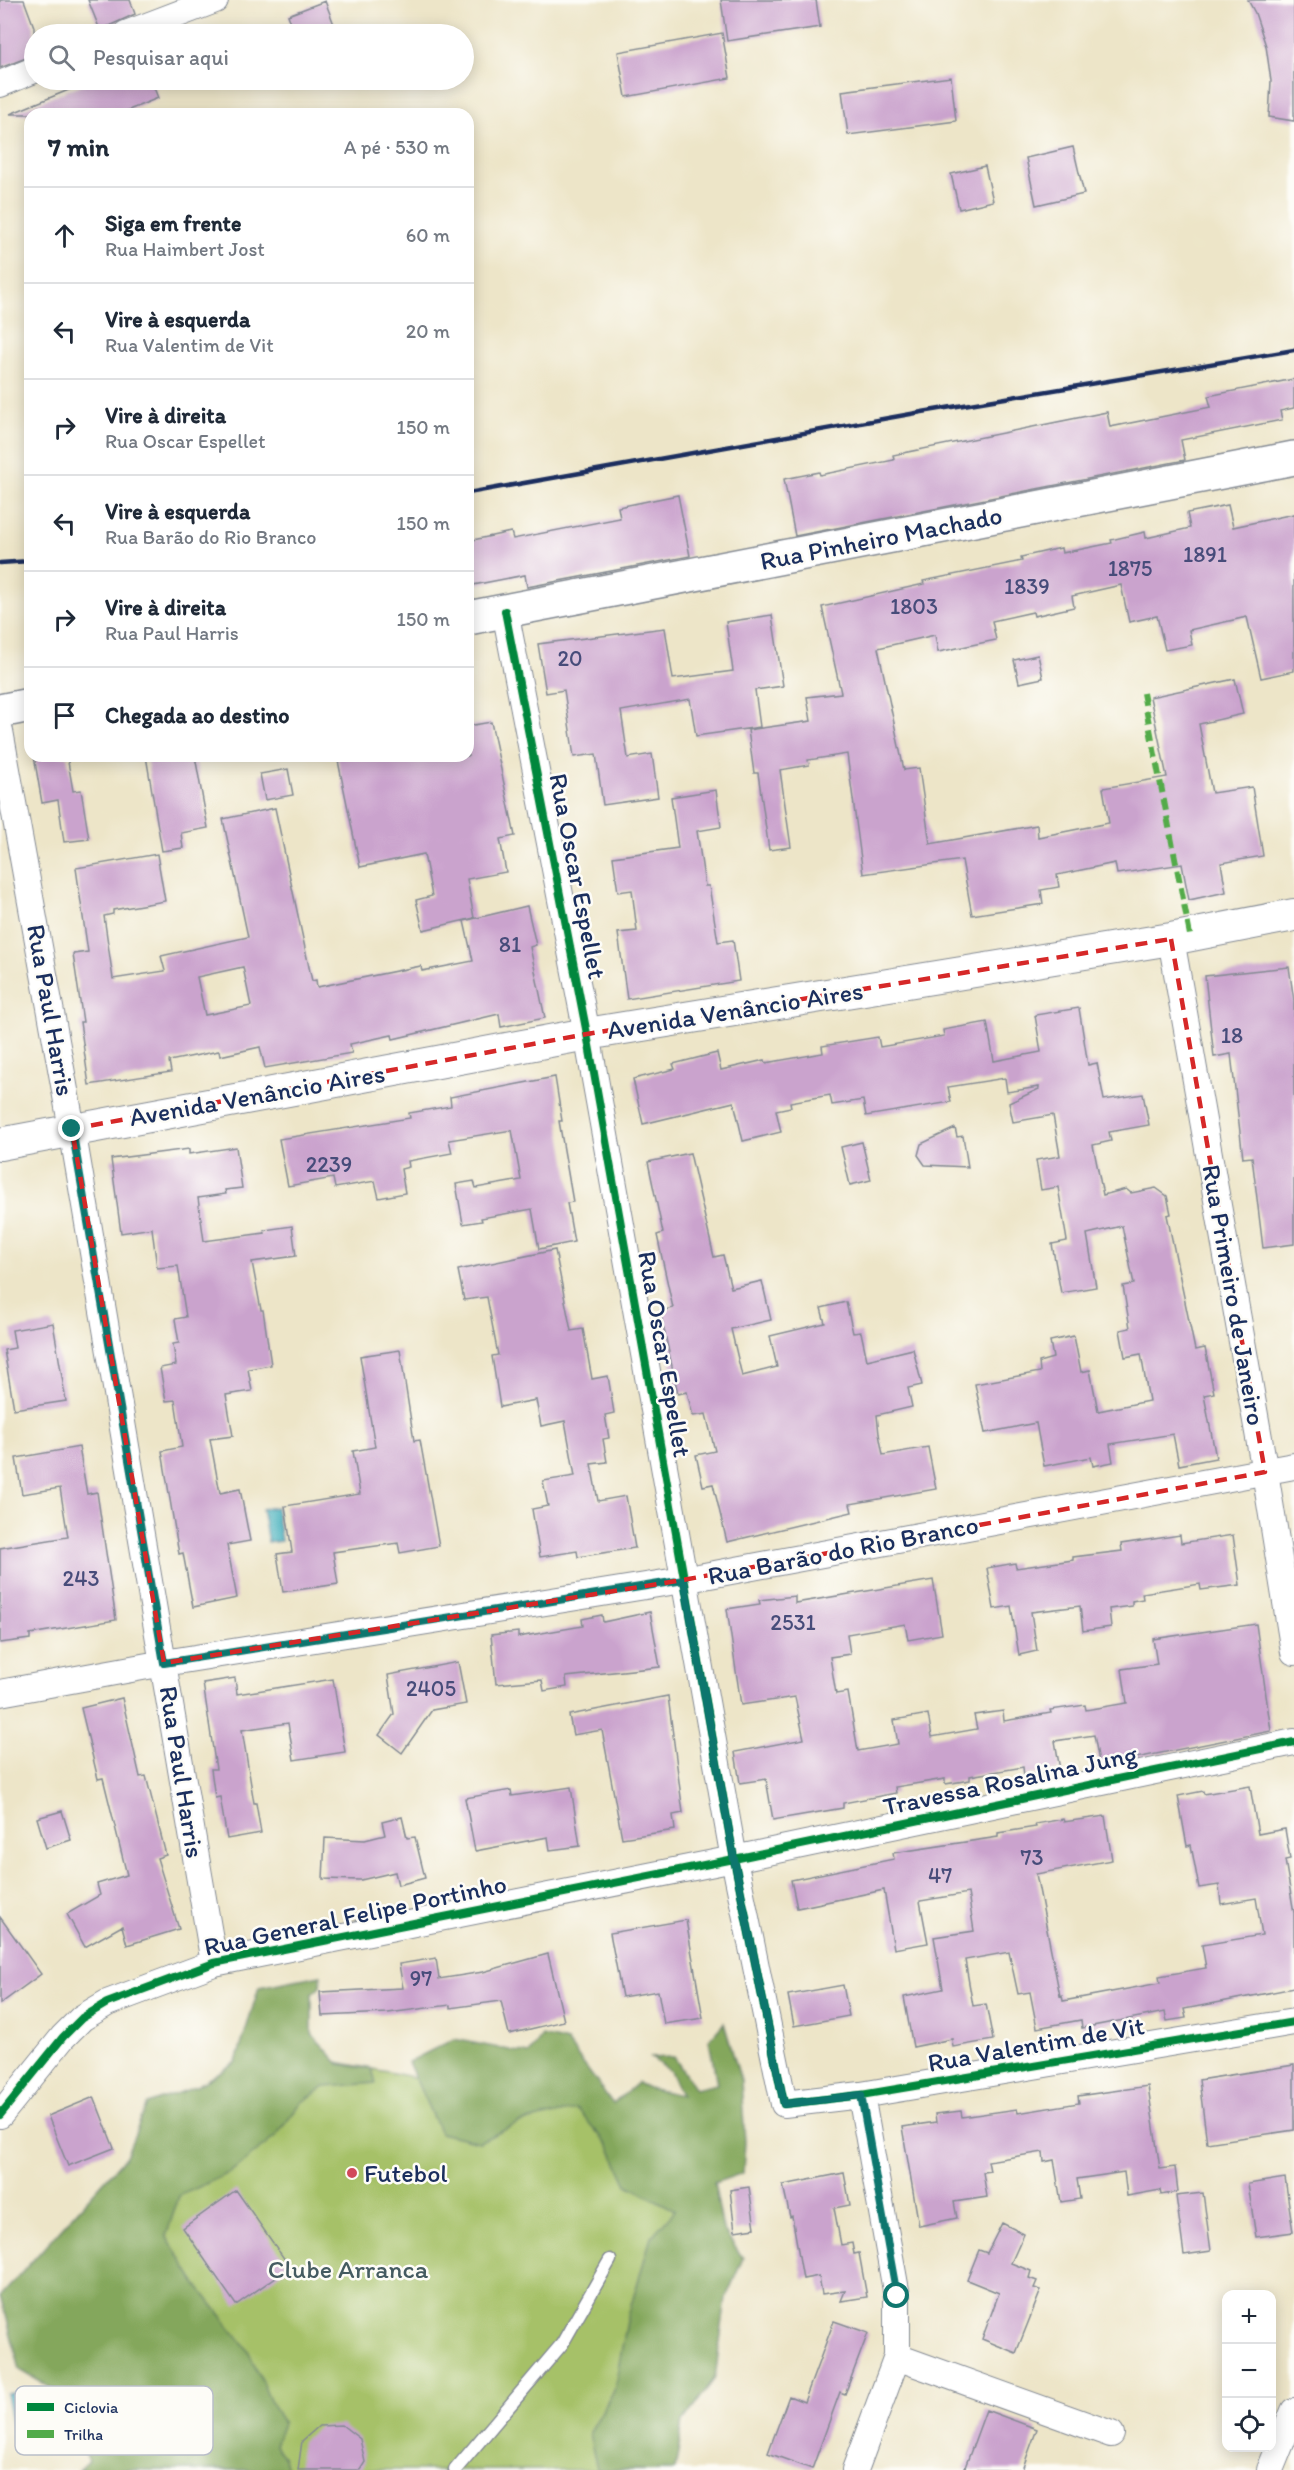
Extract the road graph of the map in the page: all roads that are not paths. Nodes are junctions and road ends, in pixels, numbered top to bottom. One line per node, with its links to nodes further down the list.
1 (215, 0): 2 (street)
2 (152, 24)
3 (24, 74): 4 (street)
4 (0, 84)
5 (1294, 459): 6 (main road, Rua Pinheiro Machado)
6 (505, 611): 7 (main road, Rua Pinheiro Machado); 13 (street, Rua Oscar Espellet)
7 (474, 617)
8 (24, 706): 9 (main road)
9 (0, 711)
10 (0, 731): 14 (street, Rua Paul Harris)
11 (1294, 915): 12 (street, Avenida Venâncio Aires)
12 (1171, 939): 13 (street, Avenida Venâncio Aires); 17 (street, Rua Primeiro de Janeiro)
13 (587, 1034): 14 (street, Avenida Venâncio Aires); 18 (street, Rua Oscar Espellet)
14 (72, 1129): 15 (street, Avenida Venâncio Aires); 20 (street, Rua Paul Harris)
15 (0, 1144)
16 (1294, 1466): 17 (street, Rua Barão do Rio Branco)
17 (1265, 1472): 18 (street, Rua Barão do Rio Branco); 19 (street, Rua Primeiro de Janeiro)
18 (684, 1580): 20 (street, Rua Barão do Rio Branco); 23 (street, Rua Oscar Espellet)
19 (1294, 1652)
20 (164, 1663): 21 (street, Rua Barão do Rio Branco); 24 (street, Rua Paul Harris)
21 (0, 1693)
22 (1294, 1742): 23 (street, Travessa Rosalina Jung)
23 (734, 1859): 24 (street, Rua General Felipe Portinho); 27 (street, Rua Oscar Espellet)
24 (214, 1963): 28 (street, Rua General Felipe Portinho)
25 (1294, 2022): 26 (street, Rua Valentim de Vit)
26 (861, 2095): 27 (street, Rua Valentim de Vit); 30 (street)
27 (784, 2104)
28 (0, 2115)
29 (610, 2260): 33 (lane)
30 (897, 2357): 32 (street); 34 (street)
31 (1294, 2411): 35 (street)
32 (1112, 2434)
33 (455, 2470)
34 (855, 2470)
35 (1270, 2470)

